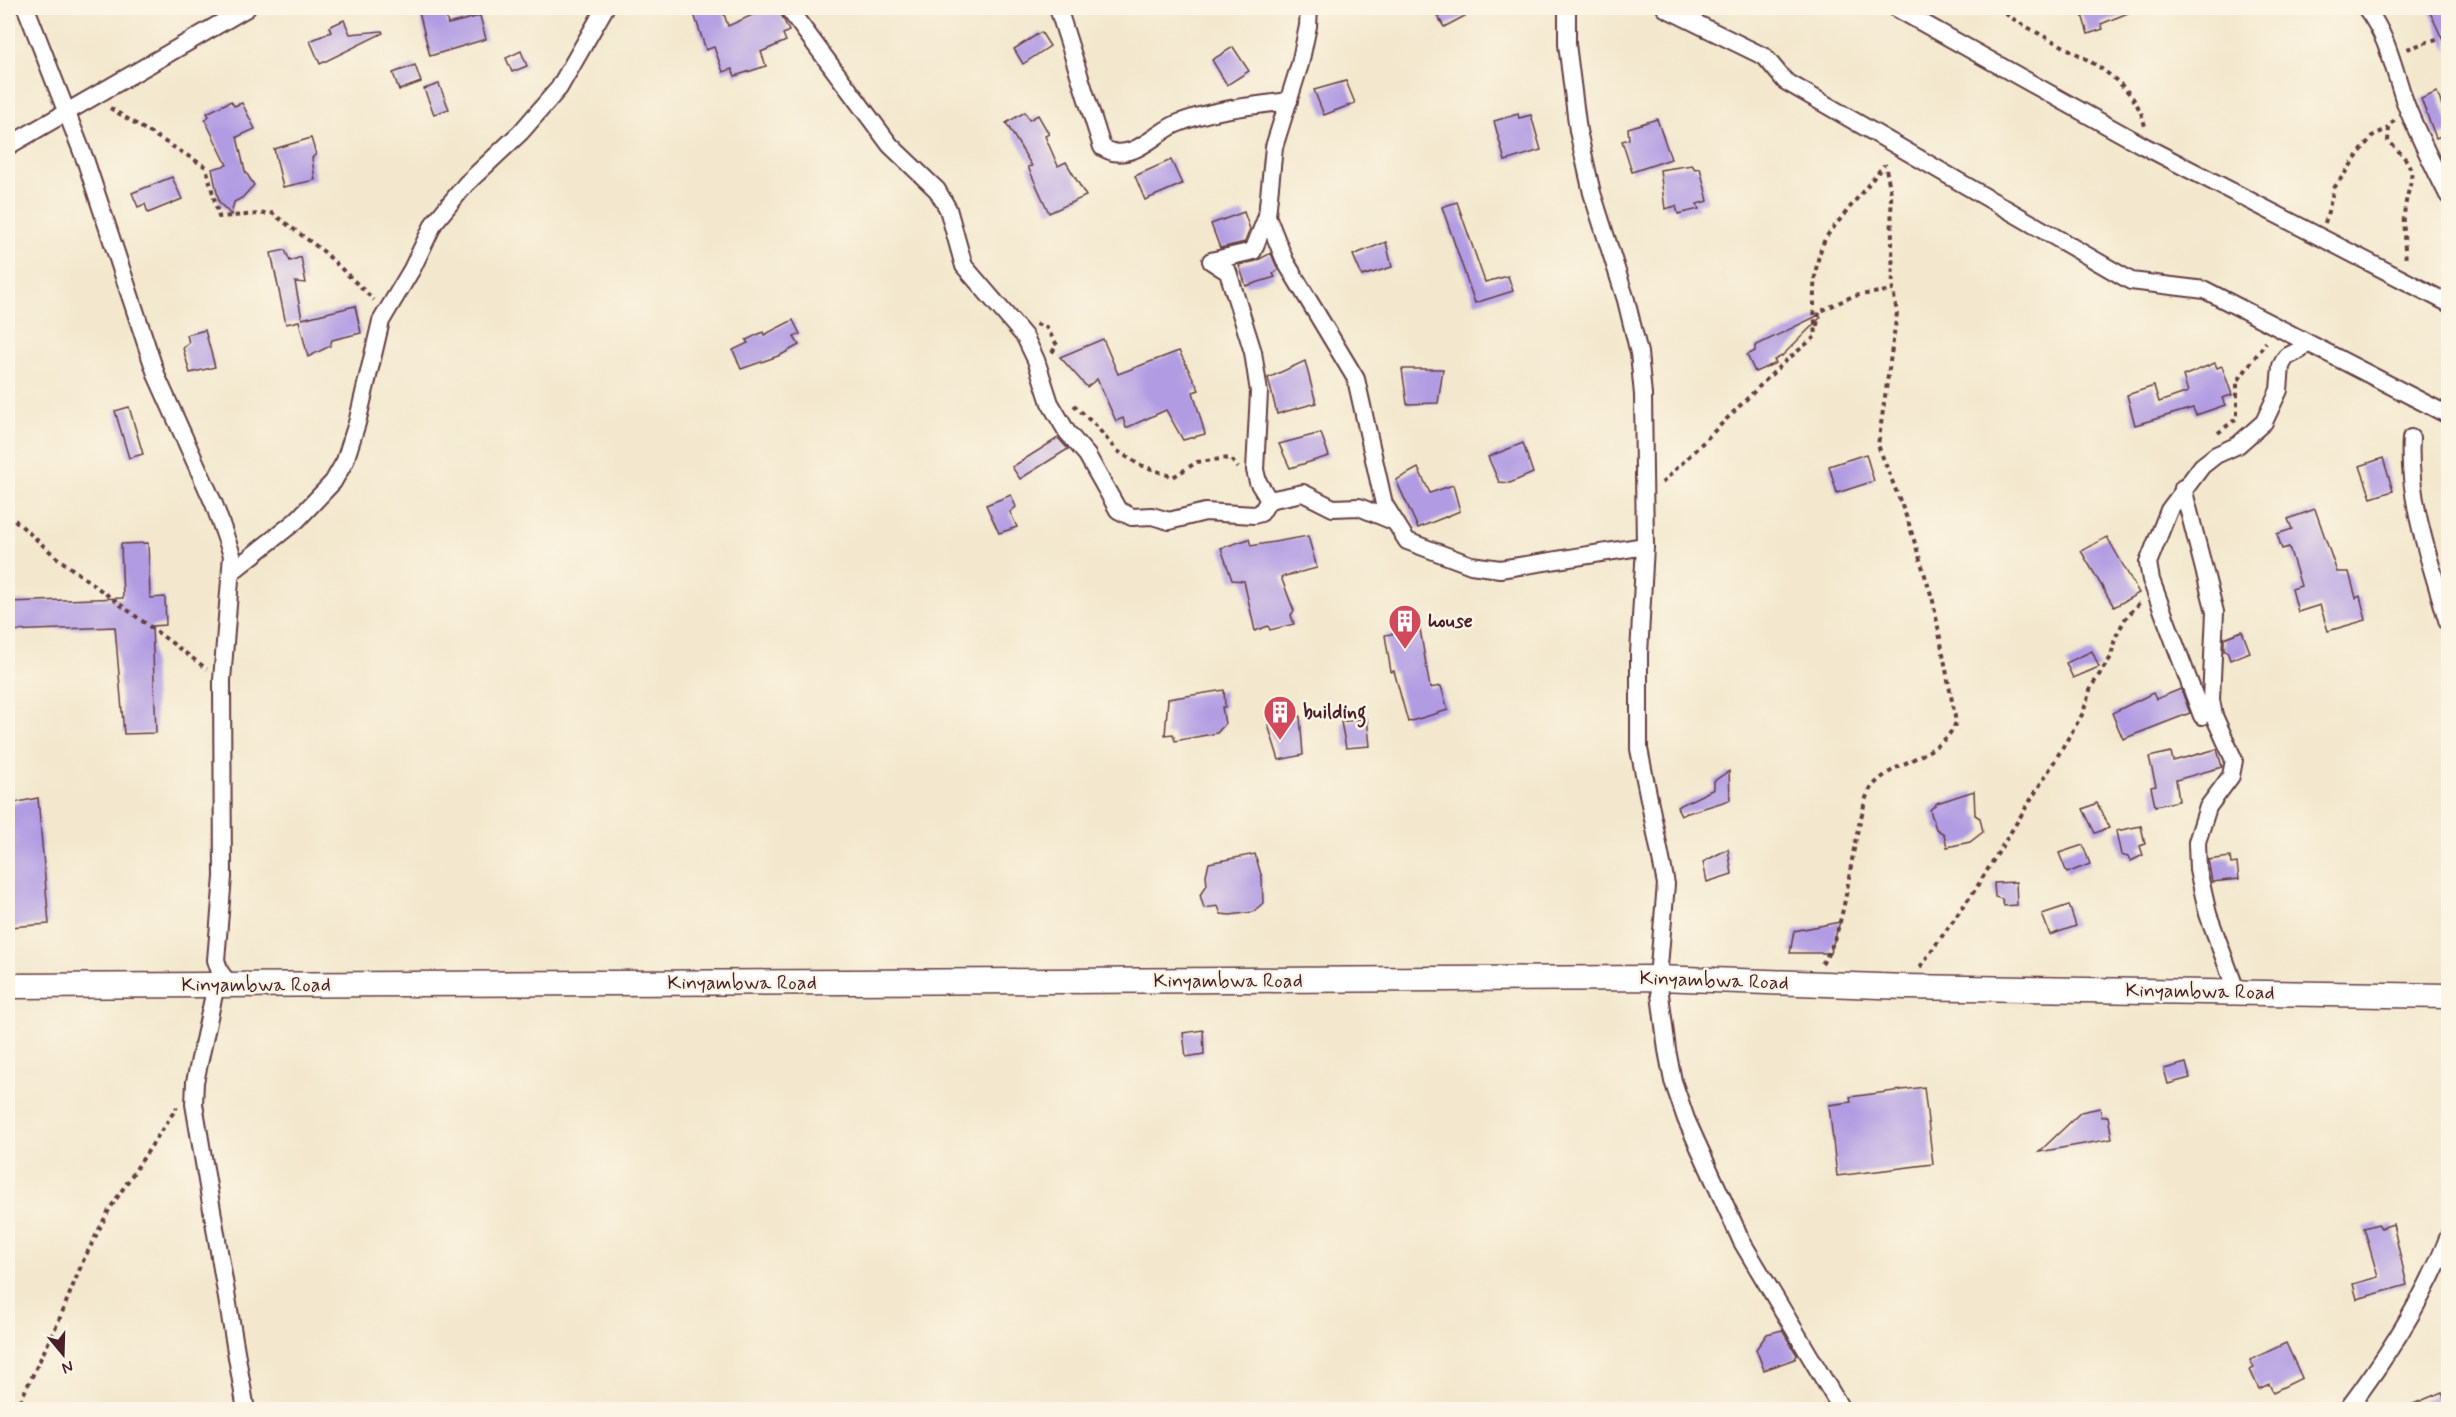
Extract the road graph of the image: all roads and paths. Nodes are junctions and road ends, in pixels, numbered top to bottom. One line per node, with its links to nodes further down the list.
1 (26, 8): 13 (street)
2 (40, 8): 13 (street)
3 (247, 8): 16 (street)
4 (605, 8): 29 (street)
5 (788, 8): 30 (street)
6 (1058, 8): 17 (street)
7 (1309, 8): 17 (street)
8 (1567, 8): 42 (street)
9 (1665, 8): 36 (street)
10 (1896, 8): 21 (street)
11 (1998, 8): 21 (path)
12 (2366, 8): 15 (street)
13 (34, 30): 19 (street)
14 (2448, 35): 15 (path)
15 (2389, 57): 18 (street)
16 (92, 96): 19 (street); 29 (path)
17 (1289, 101): 24 (street)
18 (2405, 101): 20 (path); 23 (street)
19 (66, 110): 22 (street); 47 (street)
20 (2389, 128): 25 (path); 26 (path)
21 (2142, 145): 25 (street)
22 (8, 147)
23 (2448, 195)
24 (1267, 216): 39 (street); 44 (street)
25 (2322, 238): 26 (street)
26 (2406, 281): 28 (street)
27 (1893, 290): 31 (path); 31 (path); 52 (path)
28 (2448, 303)
29 (386, 312): 47 (street)
30 (1017, 328): 34 (street); 34 (path)
31 (1816, 336): 42 (path)
32 (2266, 342): 37 (path)
33 (2300, 350): 40 (street)
34 (1041, 376): 41 (street)
35 (1072, 404): 39 (path)
36 (2448, 415)
37 (2213, 438)
38 (2411, 438): 48 (street)
39 (1258, 482): 41 (street)
40 (2183, 488): 46 (street); 56 (street)
41 (1269, 500): 44 (street)
42 (1644, 501): 45 (street)
43 (8, 513): 49 (path)
44 (1393, 521): 45 (street)
45 (1645, 546): 51 (street)
46 (2148, 563): 50 (street); 55 (path)
47 (233, 571): 49 (street)
48 (2448, 623)
49 (222, 680): 53 (street)
50 (2202, 716)
51 (1658, 978): 52 (street, Kinyambwa Road); 53 (street, Kinyambwa Road); 62 (street)
52 (1807, 984): 55 (street, Kinyambwa Road)
53 (223, 985): 54 (street, Kinyambwa Road); 58 (street)
54 (8, 986)
55 (1906, 987): 56 (street, Kinyambwa Road)
56 (2237, 993): 57 (street, Kinyambwa Road)
57 (2448, 996)
58 (195, 1082): 60 (path); 61 (street)
59 (2448, 1238): 63 (street)
60 (16, 1410)
61 (246, 1410)
62 (1842, 1410)
63 (2347, 1410)

